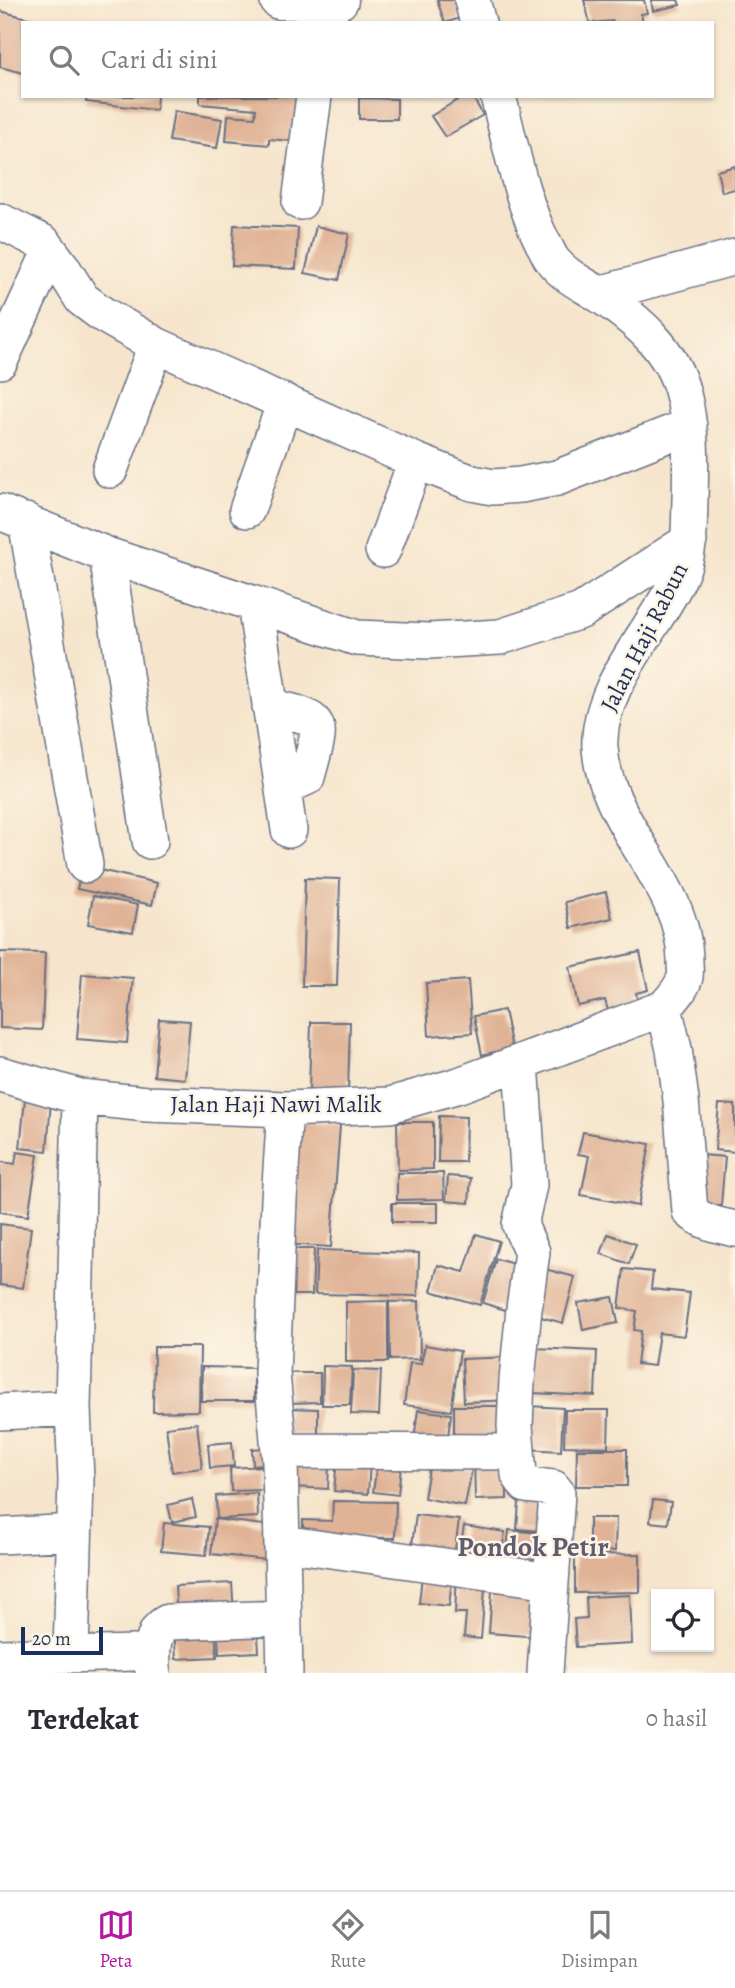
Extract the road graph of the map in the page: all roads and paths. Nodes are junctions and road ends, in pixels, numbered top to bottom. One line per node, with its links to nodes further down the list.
1 (279, 0): 3 (main road)
2 (472, 0): 4 (street)
3 (326, 8)
4 (477, 21)
5 (314, 98): 7 (street)
6 (499, 98): 11 (street, Jalan Haji Rabun)
7 (300, 202)
8 (0, 220): 9 (street)
9 (50, 252): 12 (street); 13 (street)
10 (735, 257): 11 (street)
11 (599, 294): 15 (street, Jalan Haji Rabun)
12 (156, 345): 14 (street); 17 (street)
13 (0, 361)
14 (285, 402): 16 (street); 18 (street)
15 (690, 426): 16 (street); 20 (street, Jalan Haji Rabun)
16 (416, 461): 21 (street)
17 (110, 470)
18 (247, 510)
19 (13, 517): 22 (street); 26 (street)
20 (689, 541): 23 (street); 27 (street, Jalan Haji Rabun)
21 (383, 550)
22 (107, 555): 23 (street); 25 (street)
23 (255, 604): 24 (street)
24 (289, 830)
25 (150, 841)
26 (85, 865)
27 (664, 1008): 28 (street, Jalan Haji Nawi Malik); 32 (street)
28 (521, 1062): 31 (street, Jalan Haji Nawi Malik); 36 (street)
29 (0, 1074): 30 (street, Jalan Haji Nawi Malik)
30 (80, 1097): 31 (street, Jalan Haji Nawi Malik); 33 (street)
31 (285, 1109): 35 (street)
32 (735, 1229)
33 (73, 1408): 34 (street); 37 (street)
34 (0, 1412)
35 (279, 1451): 36 (street); 39 (street)
36 (516, 1452): 40 (street)
37 (74, 1532): 38 (street); 42 (street)
38 (0, 1536)
39 (282, 1544): 40 (street); 41 (street)
40 (551, 1581): 46 (street)
41 (284, 1618): 44 (street); 45 (street)
42 (71, 1654): 43 (street); 44 (street)
43 (0, 1657)
44 (143, 1663)
45 (285, 1673)
46 (545, 1673)

